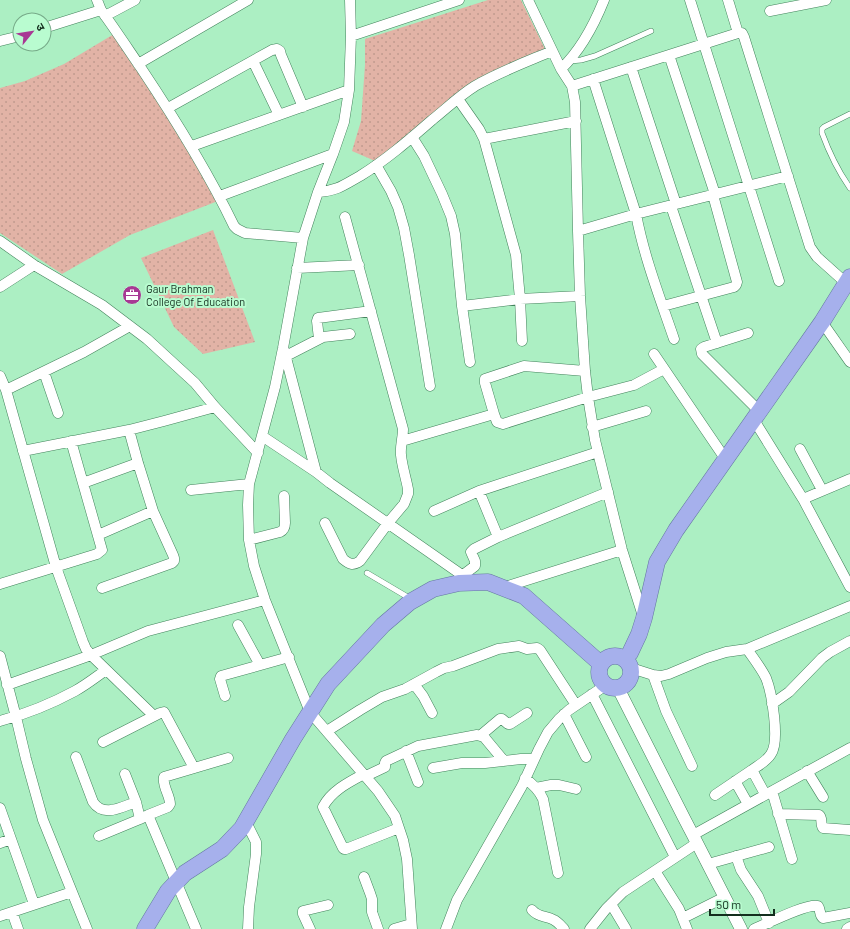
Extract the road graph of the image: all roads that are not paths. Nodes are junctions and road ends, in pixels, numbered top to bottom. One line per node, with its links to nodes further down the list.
1 (97, 0): 12 (street)
2 (136, 0): 12 (street)
3 (248, 0): 24 (street)
4 (350, 0): 16 (street)
5 (459, 0): 16 (street)
6 (528, 0): 20 (street)
7 (604, 0): 22 (street)
8 (690, 0): 19 (street)
9 (728, 0): 15 (street)
10 (821, 0): 11 (street)
11 (770, 11)
12 (103, 13): 13 (street); 24 (street)
13 (52, 26)
14 (652, 31): 22 (lane)
15 (738, 33): 19 (street); 41 (street)
16 (351, 36): 29 (street)
17 (12, 38): 18 (street)
18 (0, 41)
19 (704, 44): 21 (street); 42 (street)
20 (552, 51): 26 (street); 30 (street)
21 (669, 55): 25 (street); 45 (street)
22 (570, 60): 26 (street)
23 (253, 61): 31 (street); 32 (street); 34 (street)
24 (138, 64): 32 (street)
25 (631, 67): 27 (street); 47 (street)
26 (561, 69): 28 (street)
27 (592, 79): 28 (street); 48 (street)
28 (572, 86): 35 (street)
29 (350, 90): 31 (street); 39 (street)
30 (458, 99): 36 (street); 37 (street)
31 (303, 107): 34 (street)
32 (168, 108): 38 (street)
33 (850, 114): 43 (lane)
34 (279, 115): 38 (street)
35 (576, 120): 37 (street); 50 (street)
36 (412, 137): 40 (street); 62 (street)
37 (484, 139): 61 (street)
38 (192, 146): 46 (street)
39 (333, 154): 44 (street); 46 (street)
40 (376, 165): 44 (street); 81 (street)
41 (788, 176): 42 (street); 56 (street)
42 (749, 186): 45 (street); 57 (street)
43 (850, 188)
44 (318, 192): 51 (street)
45 (714, 195): 47 (street); 59 (street)
46 (220, 196): 51 (street)
47 (673, 205): 48 (street); 59 (street)
48 (636, 214): 50 (street); 63 (street)
49 (345, 217): 54 (street)
50 (578, 231): 60 (street)
51 (303, 238): 55 (street)
52 (0, 241): 53 (street)
53 (34, 265): 58 (street); 66 (street)
54 (359, 265): 55 (street); 64 (street)
55 (297, 268): 73 (street)
56 (849, 278): 65 (highway)
57 (779, 281)
58 (0, 287)
59 (701, 295): 63 (street); 72 (street)
60 (580, 296): 61 (street); 78 (street)
61 (520, 299): 62 (street); 71 (street)
62 (462, 306): 75 (street)
63 (663, 306): 70 (street)
64 (371, 311): 69 (street); 93 (street)
65 (822, 322): 76 (street); 88 (highway)
66 (130, 326): 79 (street); 84 (street)
67 (748, 333): 72 (street)
68 (350, 334): 69 (street)
69 (319, 339): 73 (street)
70 (674, 339)
71 (522, 341)
72 (717, 343): 88 (street)
73 (284, 352): 91 (street); 100 (street)
74 (654, 354): 77 (street)
75 (470, 362)
76 (850, 362)
77 (664, 369): 83 (street); 98 (street)
78 (585, 371): 83 (street); 87 (street)
79 (44, 372): 82 (street); 86 (street)
80 (0, 376): 82 (street)
81 (430, 386)
82 (6, 390): 95 (street)
83 (588, 397): 87 (street); 89 (street)
84 (215, 407): 90 (street); 97 (street)
85 (646, 411): 89 (street)
86 (58, 413)
87 (494, 414): 93 (street)
88 (757, 416): 98 (highway); 109 (street)
89 (592, 427): 96 (street)
90 (129, 430): 92 (street); 99 (street)
91 (262, 436): 97 (street); 100 (street)
92 (71, 441): 95 (street); 102 (street)
93 (402, 441): 113 (street)
94 (800, 449): 105 (street)
95 (23, 451): 118 (street)
96 (598, 452): 106 (street); 107 (street)
97 (258, 453): 103 (street)
98 (726, 460): 128 (highway)
99 (138, 463): 102 (street); 110 (street)
100 (316, 472): 113 (street)
101 (850, 479): 105 (street)
102 (83, 483): 114 (street)
103 (250, 484): 104 (street); 116 (street)
104 (191, 490)
105 (822, 490): 109 (street)
106 (479, 491): 111 (street); 115 (street)
107 (608, 492): 115 (street); 117 (street)
108 (284, 496): 116 (street)
109 (803, 499): 122 (street)
110 (153, 511): 114 (street); 123 (street)
111 (434, 511)
112 (325, 523): 113 (street)
113 (388, 523): 120 (street)
114 (98, 535): 118 (street)
115 (498, 537): 120 (street)
116 (249, 540): 125 (street)
117 (622, 550): 124 (street); 128 (street)
118 (56, 566): 121 (street); 132 (street)
119 (367, 573): 126 (lane)
120 (468, 579): 124 (highway); 126 (highway)
121 (0, 584)
122 (850, 587)
123 (102, 588)
124 (502, 588): 135 (highway)
125 (265, 600): 132 (street); 134 (street)
126 (414, 600): 147 (highway)
127 (850, 606): 131 (street)
128 (644, 618): 136 (highway)
129 (238, 625): 137 (street)
130 (850, 641): 145 (street)
131 (748, 649): 139 (street); 145 (street)
132 (91, 655): 138 (street); 141 (street)
133 (0, 656): 141 (street)
134 (289, 657): 137 (street); 147 (street)
135 (601, 664): 136 (highway); 142 (highway)
136 (628, 664): 139 (street); 142 (highway)
137 (260, 665): 144 (street)
138 (106, 670): 151 (street); 152 (street)
139 (653, 675): 164 (street)
140 (414, 684): 146 (street); 148 (street); 154 (street)
141 (7, 685): 152 (street)
142 (612, 686): 143 (street); 189 (street)
143 (592, 694): 146 (street); 193 (street)
144 (225, 696)
145 (772, 704): 167 (street)
146 (576, 705): 150 (street)
147 (310, 712): 154 (street); 184 (highway)
148 (432, 713)
149 (527, 713): 155 (street)
150 (564, 714): 160 (street); 162 (street)
151 (154, 716): 156 (street); 165 (street)
152 (16, 717): 153 (street); 200 (street)
153 (0, 721)
154 (327, 731): 170 (street)
155 (481, 735): 158 (street); 163 (street)
156 (103, 742)
157 (850, 748): 168 (street)
158 (406, 751): 170 (street); 173 (street)
159 (76, 757): 179 (street)
160 (586, 757)
161 (228, 758): 165 (street)
162 (534, 759): 163 (street); 171 (street)
163 (504, 761): 166 (street)
164 (692, 766)
165 (194, 768): 183 (street)
166 (433, 768)
167 (752, 770): 172 (street); 176 (street)
168 (807, 771): 176 (street); 178 (street)
169 (125, 774): 179 (street)
170 (365, 775): 185 (street); 185 (street)
171 (525, 778): 174 (street); 221 (street)
172 (735, 781): 177 (street); 180 (street)
173 (418, 782)
174 (536, 788): 175 (street); 197 (street)
175 (576, 789)
176 (768, 792): 180 (street); 182 (street)
177 (715, 795)
178 (823, 797)
179 (136, 802): 183 (street)
180 (748, 804): 189 (street)
181 (0, 808): 188 (street)
182 (778, 814): 186 (street); 194 (street)
183 (144, 817): 187 (street); 199 (street)
184 (246, 822): 199 (highway); 217 (street)
185 (399, 828): 211 (street)
186 (850, 830)
187 (99, 836)
188 (11, 839): 190 (street); 202 (street)
189 (695, 839): 193 (street); 195 (street)
190 (0, 843)
191 (769, 847): 192 (street)
192 (736, 856): 195 (street); 210 (street)
193 (675, 857): 196 (street)
194 (792, 859)
195 (708, 864): 201 (street)
196 (655, 871): 203 (street); 209 (street)
197 (558, 872)
198 (364, 876): 219 (street)
199 (176, 883): 215 (highway); 216 (street)
200 (72, 892): 202 (street); 214 (street)
201 (725, 897): 209 (street); 226 (street)
202 (34, 904): 206 (street)
203 (610, 904): 223 (street); 224 (street)
204 (328, 905): 218 (street)
205 (532, 910): 222 (street)
206 (12, 912): 208 (street); 213 (street)
207 (850, 913): 210 (street)
208 (0, 916)
209 (682, 918): 225 (street)
210 (769, 923): 227 (street)
211 (411, 927): 220 (street)
212 (850, 927): 228 (street)
213 (18, 929)
214 (87, 929)
215 (144, 929)
216 (196, 929)
217 (248, 929)
218 (310, 929)
219 (378, 929)
220 (394, 929)
221 (446, 929)
222 (564, 929)
223 (590, 929)
224 (626, 929)
225 (686, 929)
226 (741, 929)
227 (754, 929)
228 (847, 929)

